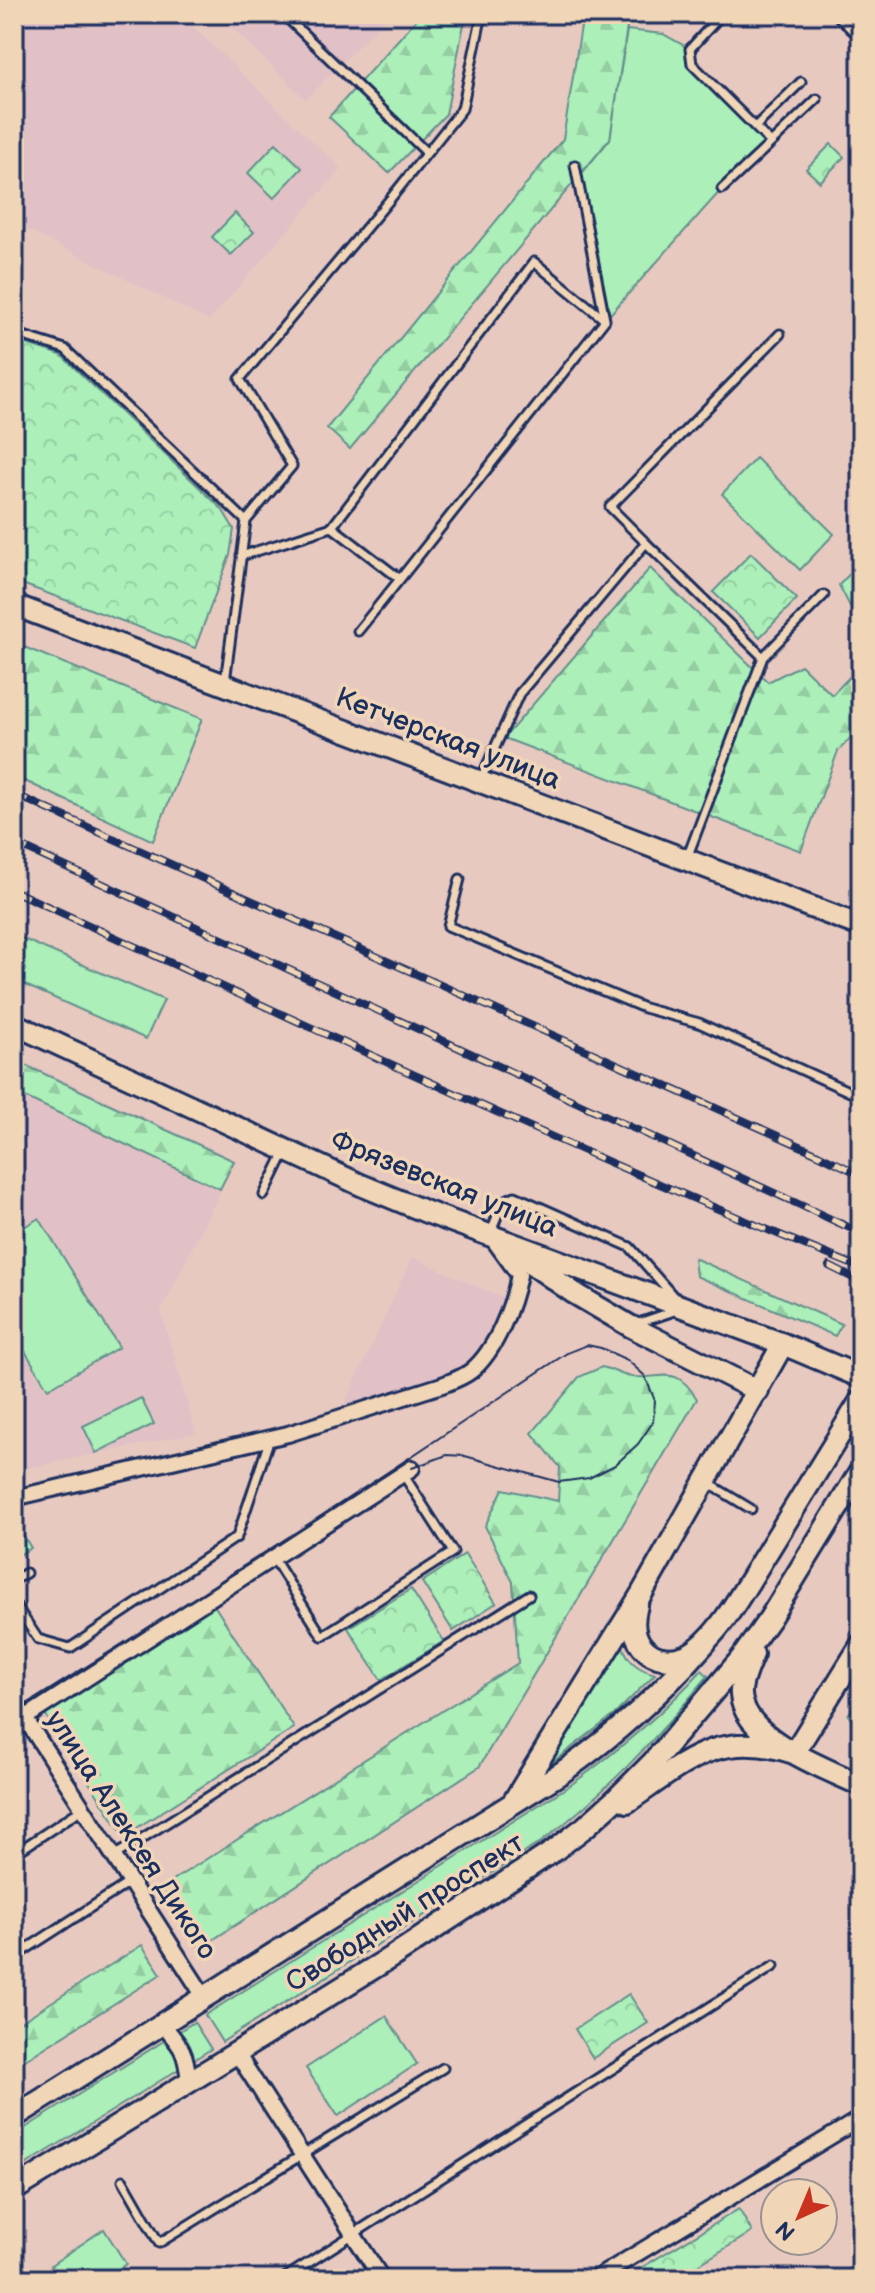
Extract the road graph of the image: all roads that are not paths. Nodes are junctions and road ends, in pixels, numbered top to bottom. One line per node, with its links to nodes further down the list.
1 (283, 14): 10 (lane)
2 (482, 14): 10 (lane)
3 (722, 14): 8 (lane)
4 (836, 14): 5 (lane)
5 (852, 30)
6 (801, 82): 8 (lane)
7 (817, 99): 9 (lane)
8 (755, 127): 9 (lane)
9 (771, 143): 12 (lane)
10 (427, 153): 16 (lane)
11 (575, 165): 13 (lane)
12 (722, 189)
13 (605, 320): 17 (lane); 20 (lane)
14 (14, 333): 16 (lane)
15 (780, 334): 18 (lane)
16 (246, 521): 19 (lane)
17 (332, 527): 19 (lane); 20 (lane)
18 (646, 543): 24 (lane); 26 (lane)
19 (241, 556): 25 (lane)
20 (400, 579): 23 (lane)
21 (824, 595): 24 (lane)
22 (14, 605): 25 (main road, Кетчерская улица)
23 (358, 631)
24 (763, 657): 27 (lane)
25 (224, 685): 26 (main road, Кетчерская улица)
26 (480, 781): 27 (main road, Кетчерская улица)
27 (686, 859): 29 (main road, Кетчерская улица)
28 (460, 879): 31 (lane)
29 (861, 926)
30 (14, 1024): 32 (main road, Фрязевская улица)
31 (861, 1097)
32 (285, 1150): 33 (lane); 34 (main road, Фрязевская улица)
33 (264, 1195)
34 (490, 1235): 35 (main road, Фрязевская улица); 35 (lane); 36 (main road); 41 (street)
35 (683, 1307): 36 (lane); 37 (main road, Фрязевская улица)
36 (630, 1326): 39 (main road)
37 (783, 1344): 38 (main road, Фрязевская улица); 39 (main road)
38 (861, 1377)
39 (758, 1391): 44 (main road)
40 (861, 1400): 54 (main road, Свободный проспект)
41 (270, 1437): 45 (street); 52 (lane)
42 (861, 1470): 53 (main road)
43 (407, 1471): 47 (street); 47 (lane)
44 (706, 1482): 46 (lane); 50 (main road)
45 (14, 1498)
46 (751, 1509)
47 (274, 1559): 57 (street)
48 (26, 1573): 49 (lane)
49 (14, 1580)
50 (642, 1593): 54 (main road); 60 (main road)
51 (529, 1595): 64 (lane)
52 (14, 1603)
53 (770, 1618): 58 (main road); 62 (main road, Свободный проспект)
54 (706, 1642): 60 (main road, Свободный проспект)
55 (861, 1645): 58 (main road)
56 (14, 1701): 57 (street, улица Алексея Дикого)
57 (19, 1721): 61 (street, улица Алексея Дикого)
58 (794, 1753): 59 (main road); 62 (main road)
59 (861, 1785)
60 (512, 1805): 68 (main road, Свободный проспект)
61 (83, 1808): 63 (lane); 64 (street, улица Алексея Дикого)
62 (555, 1850): 70 (main road, Свободный проспект)
63 (14, 1854)
64 (114, 1856): 65 (street, улица Алексея Дикого)
65 (130, 1882): 66 (lane); 68 (street, улица Алексея Дикого)
66 (14, 1957)
67 (774, 1966): 78 (lane)
68 (205, 1998): 69 (main road, Свободный проспект)
69 (162, 2024): 72 (street); 73 (main road, Свободный проспект)
70 (236, 2052): 72 (main road, Свободный проспект); 75 (street)
71 (443, 2068): 75 (lane)
72 (189, 2082): 77 (main road, Свободный проспект)
73 (14, 2117)
74 (861, 2118): 81 (street)
75 (301, 2156): 76 (lane); 78 (street)
76 (123, 2180)
77 (14, 2190)
78 (353, 2234): 79 (lane); 80 (street)
79 (283, 2279)
80 (382, 2279)
81 (595, 2279)

